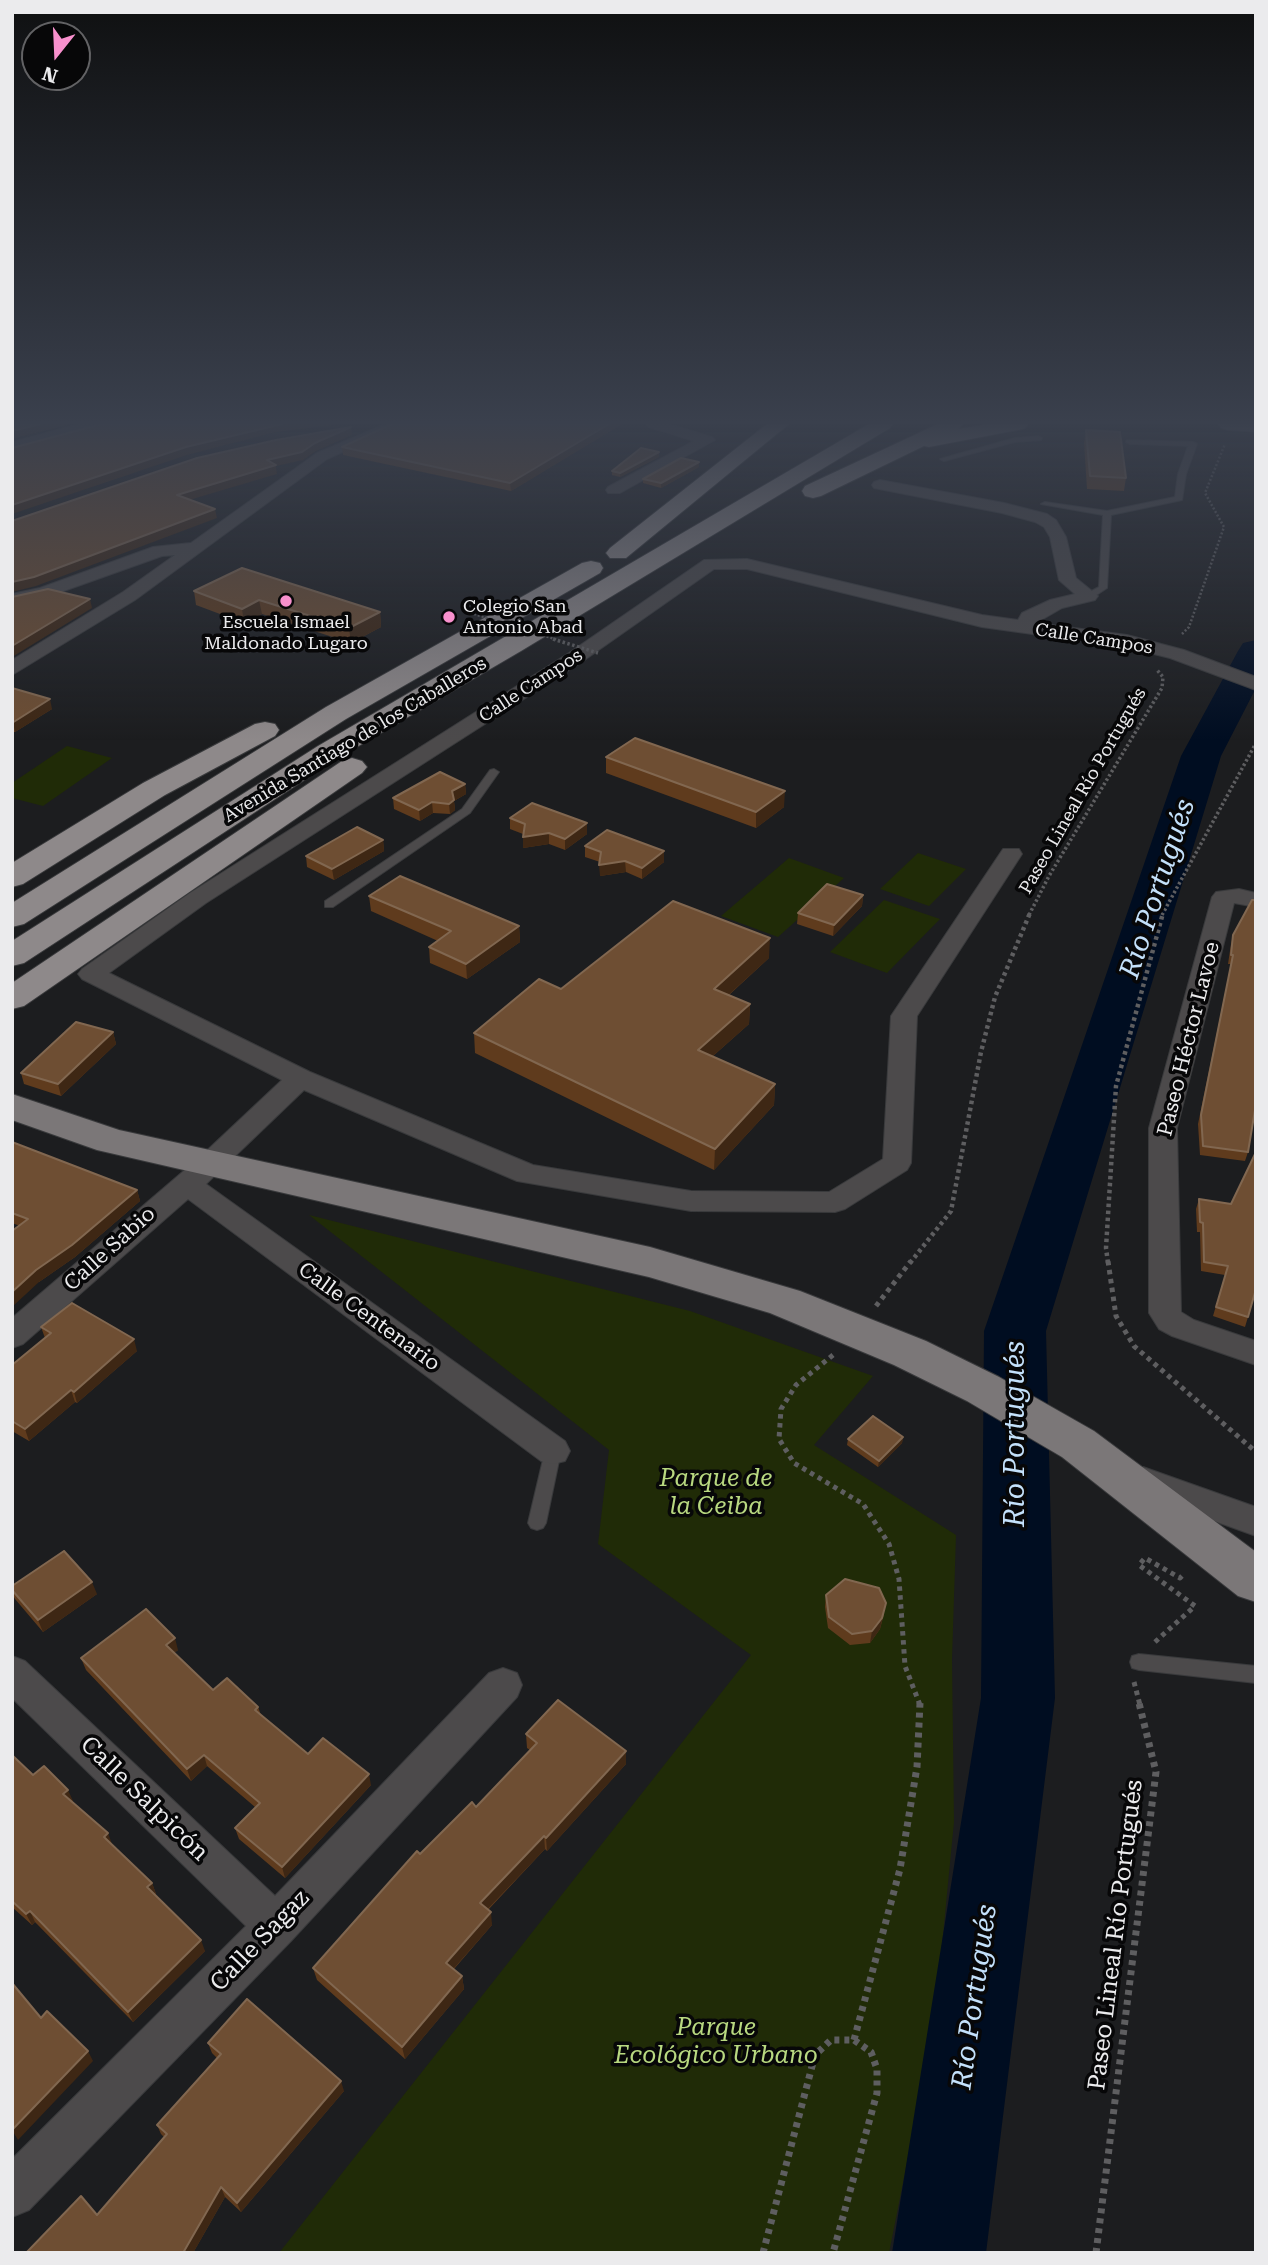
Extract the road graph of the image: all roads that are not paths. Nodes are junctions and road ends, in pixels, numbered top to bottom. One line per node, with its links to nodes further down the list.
1 (220, 530): 8 (street)
2 (663, 530): 9 (highway)
3 (673, 530): 9 (highway, Avenida Santiago de los Caballeros)
4 (687, 530): 9 (highway, Avenida Santiago de los Caballeros)
5 (734, 530): 9 (highway)
6 (1054, 530): 12 (street)
7 (1106, 530): 12 (lane)
8 (195, 548): 10 (street); 11 (street)
9 (627, 562): 15 (highway, Avenida Santiago de los Caballeros); 16 (highway, Avenida Santiago de los Caballeros)
10 (86, 578): 11 (street); 13 (street)
11 (129, 596): 17 (street)
12 (1088, 596): 14 (street)
13 (12, 599)
14 (1024, 628): 18 (street, Calle Campos); 27 (street, Calle Campos)
15 (512, 645): 25 (highway, Avenida Santiago de los Caballeros); 26 (highway)
16 (430, 658): 21 (highway); 24 (highway, Avenida Santiago de los Caballeros)
17 (12, 669)
18 (1256, 684)
19 (494, 772): 23 (lane)
20 (1011, 854): 27 (street)
21 (12, 877)
22 (1247, 898): 31 (street, Paseo Héctor Lavoe)
23 (328, 904)
24 (12, 917)
25 (12, 956)
26 (12, 999)
27 (300, 1079): 29 (street, Calle Sabio)
28 (12, 1106): 29 (main road)
29 (197, 1173): 30 (street, Calle Sabio); 32 (street, Calle Centenario); 33 (main road)
30 (12, 1336)
31 (1256, 1353)
32 (553, 1451): 34 (lane)
33 (1115, 1470): 35 (main road); 35 (street)
34 (537, 1523)
35 (1225, 1528): 36 (main road)
36 (1256, 1581)
37 (1139, 1662): 39 (lane)
38 (12, 1673): 41 (street, Calle Salpicón)
39 (1256, 1675)
40 (502, 1685): 41 (street, Calle Sagaz)
41 (275, 1926): 42 (street, Calle Sagaz)
42 (12, 2193)

